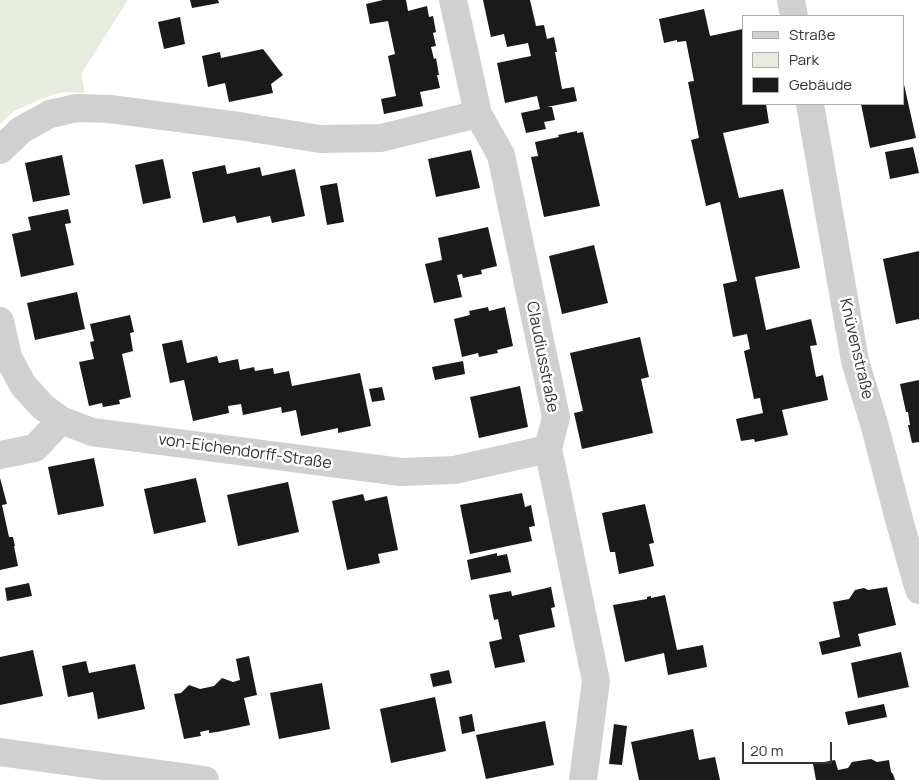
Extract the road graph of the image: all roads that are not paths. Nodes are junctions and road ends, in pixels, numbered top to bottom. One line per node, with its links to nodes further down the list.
1 (453, 0): 5 (street, Claudiusstraße)
2 (791, 0): 3 (street)
3 (794, 15)
4 (810, 105): 11 (street, Knüvenstraße)
5 (478, 114): 6 (street); 9 (street, Claudiusstraße)
6 (0, 150)
7 (0, 321): 8 (street, von-Eichendorff-Straße)
8 (61, 420): 9 (street, von-Eichendorff-Straße); 10 (street)
9 (548, 449): 14 (street, Claudiusstraße)
10 (0, 455)
11 (919, 590)
12 (0, 752): 13 (street)
13 (205, 780)
14 (583, 780)

